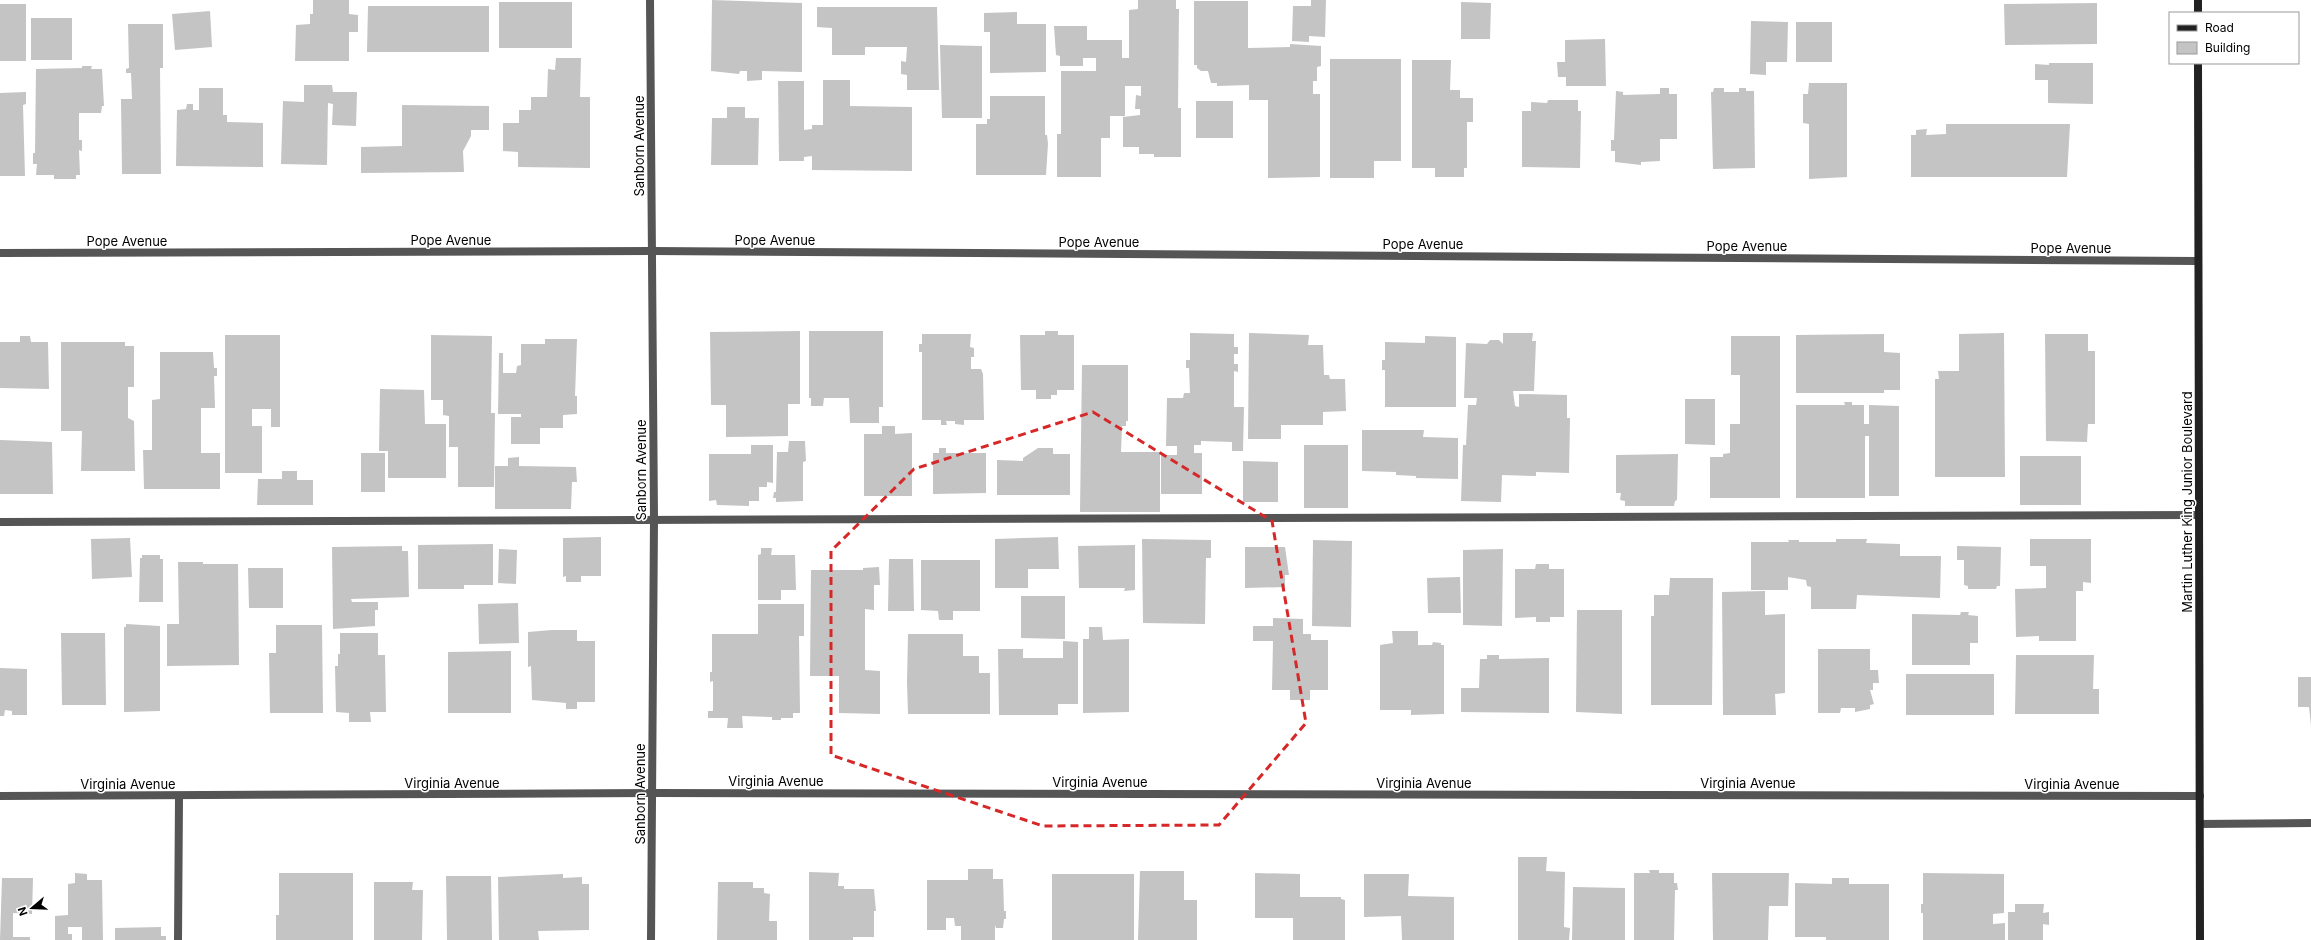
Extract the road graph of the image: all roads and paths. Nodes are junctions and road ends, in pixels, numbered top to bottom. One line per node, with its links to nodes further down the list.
1 (650, 0): 5 (street, Sanborn Avenue)
2 (2198, 0): 3 (main road)
3 (2198, 12)
4 (2198, 64): 7 (main road, Martin Luther King Junior Boulevard)
5 (652, 251): 6 (street, Pope Avenue); 7 (street, Pope Avenue); 9 (street, Sanborn Avenue)
6 (0, 253)
7 (2198, 260): 8 (main road, Martin Luther King Junior Boulevard)
8 (2199, 515): 9 (street); 14 (main road, Martin Luther King Junior Boulevard)
9 (654, 518): 10 (street); 11 (street, Sanborn Avenue)
10 (0, 522)
11 (652, 793): 13 (street, Virginia Avenue); 14 (street, Virginia Avenue); 18 (street, Sanborn Avenue)
12 (0, 796): 13 (street, Virginia Avenue)
13 (180, 796): 17 (street)
14 (2200, 796): 16 (main road, Martin Luther King Junior Boulevard)
15 (2311, 823): 16 (street)
16 (2200, 824): 19 (main road, Martin Luther King Junior Boulevard)
17 (178, 940)
18 (651, 940)
19 (2200, 940)

